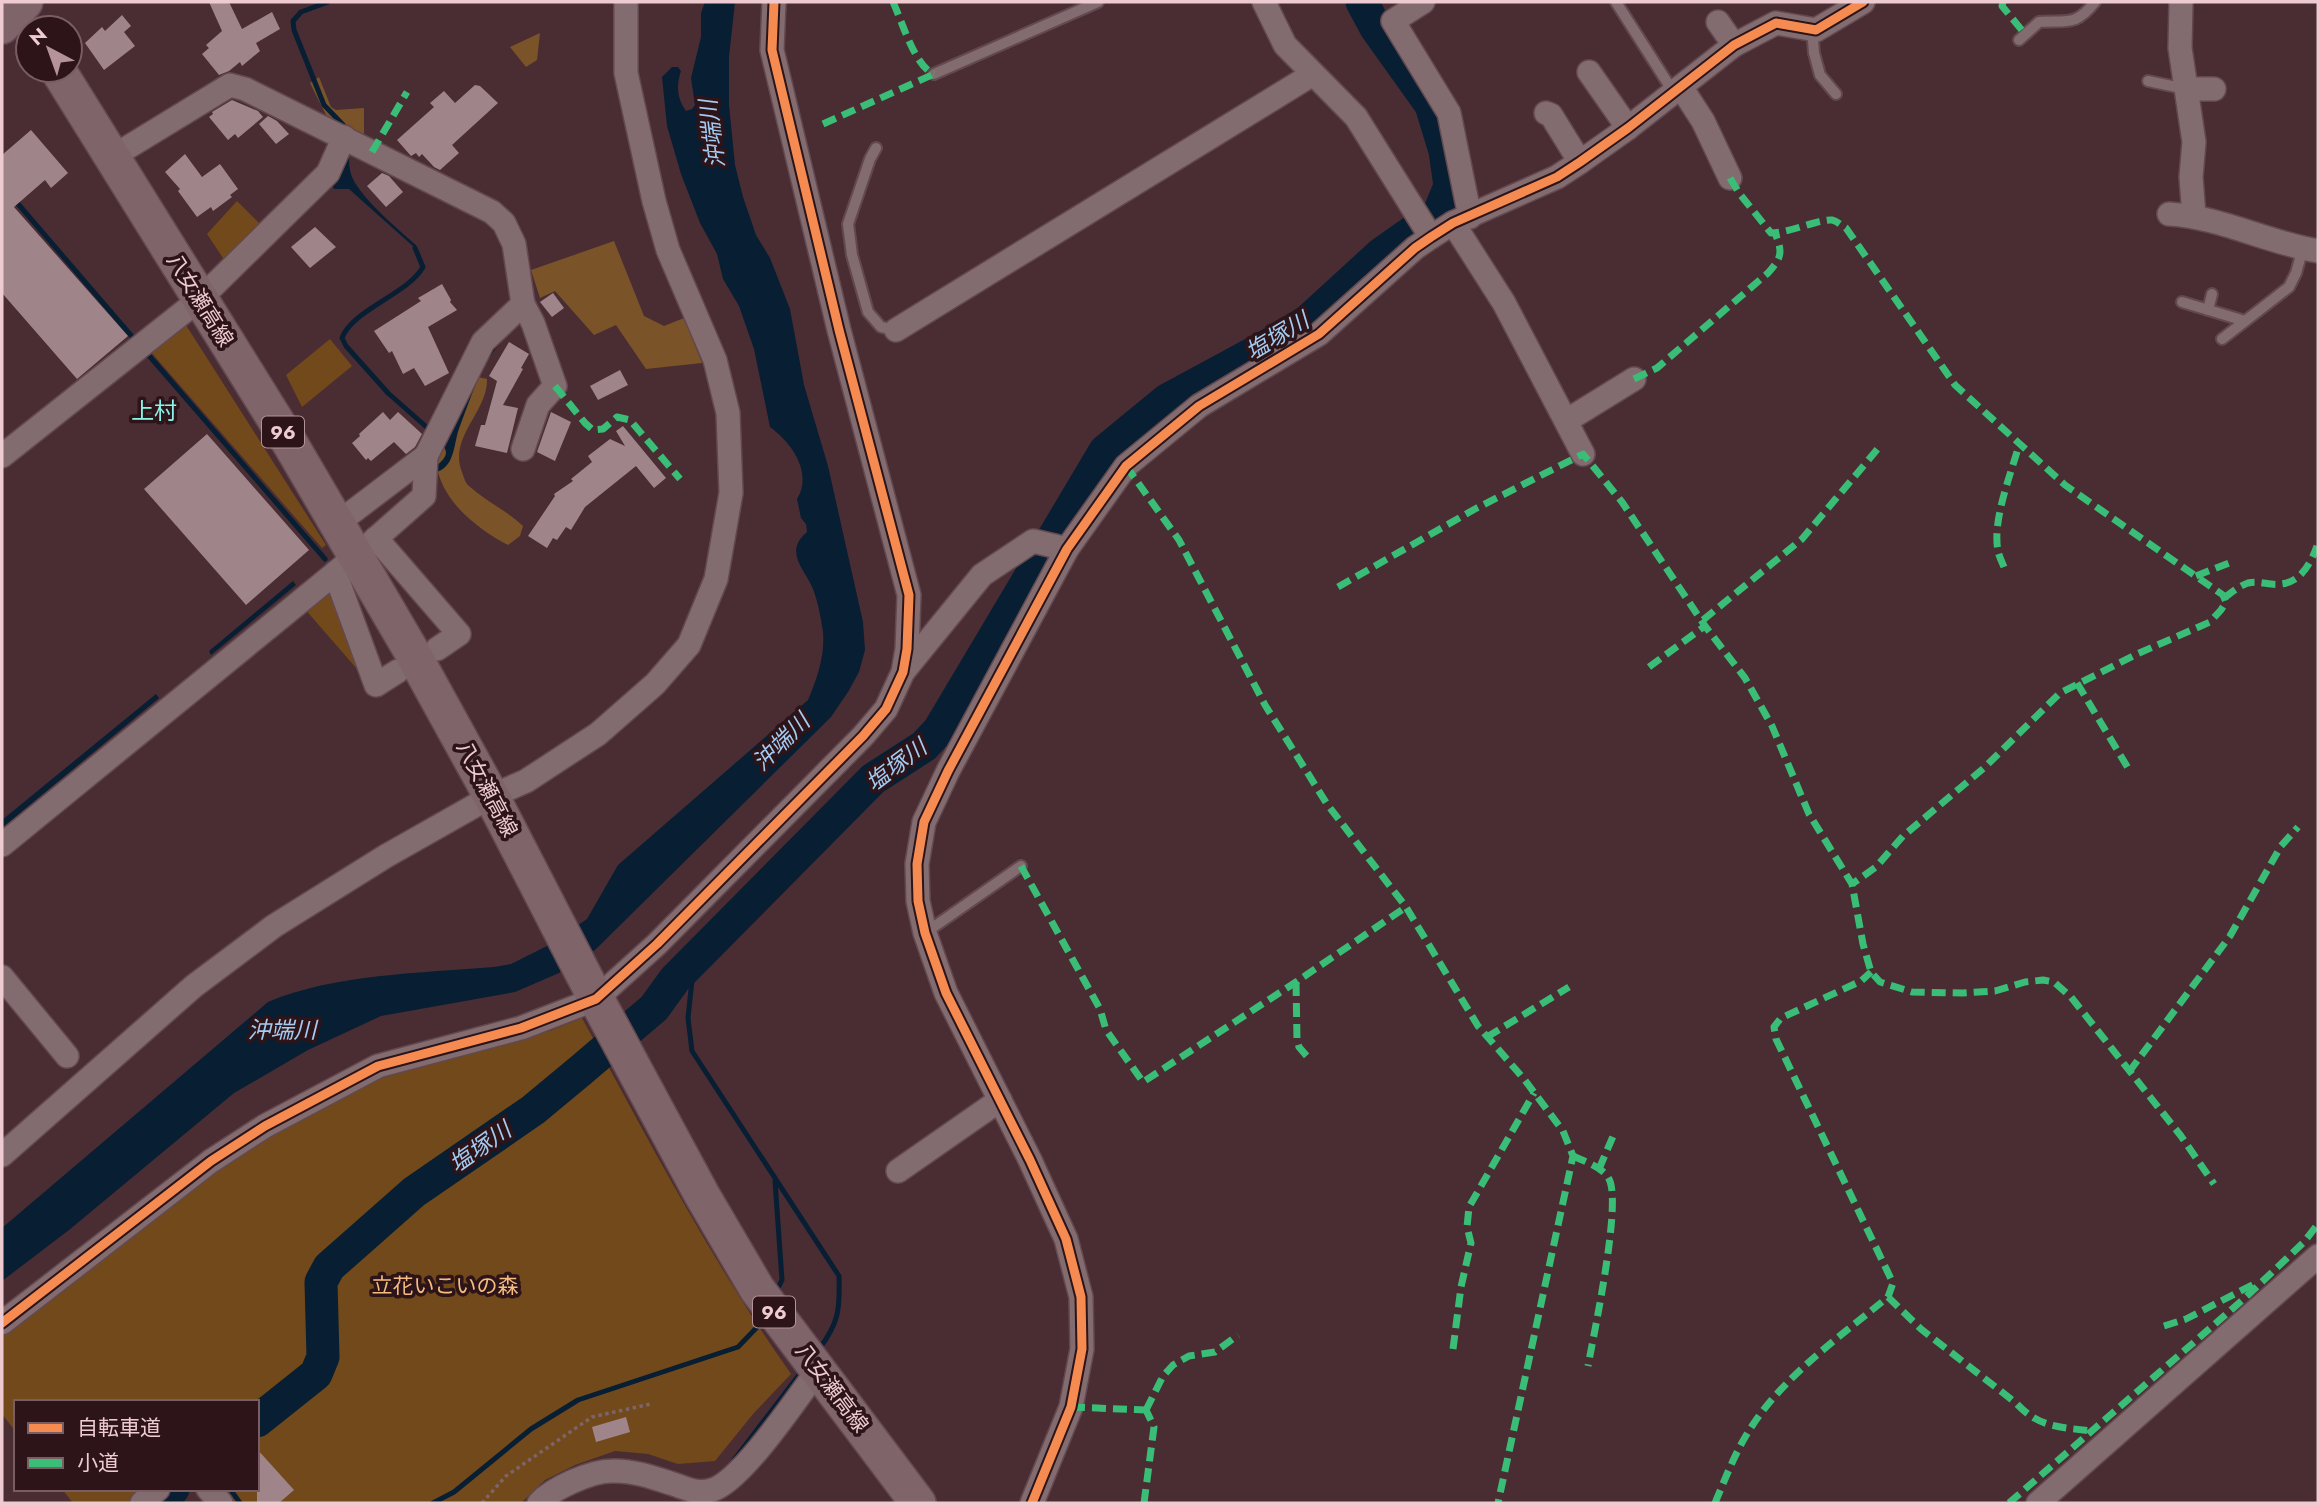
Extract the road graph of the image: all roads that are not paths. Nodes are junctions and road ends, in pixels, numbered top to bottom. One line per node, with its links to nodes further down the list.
1 (625, 2): 56 (street)
2 (774, 2): 55 (street)
3 (1098, 2): 16 (lane)
4 (1264, 2): 17 (street)
5 (1423, 2): 33 (street)
6 (1616, 2): 19 (lane)
7 (1863, 2): 12 (street)
8 (2095, 2): 13 (lane)
9 (2181, 2): 21 (street)
10 (1777, 12): 12 (street); 14 (street)
11 (1718, 22): 14 (street)
12 (1811, 29): 23 (lane)
13 (2019, 40)
14 (1734, 45): 19 (street)
15 (1589, 72): 25 (street)
16 (934, 74)
17 (1313, 74): 34 (street); 42 (street)
18 (2148, 81): 21 (lane)
19 (1679, 83): 25 (street); 30 (street)
20 (67, 84): 28 (main road, 八女瀬高線 / 96)
21 (2186, 89): 22 (street); 32 (street)
22 (2214, 89)
23 (1836, 94)
24 (1546, 113): 29 (street)
25 (1628, 128): 29 (street)
26 (344, 137): 28 (street); 37 (street); 39 (street)
27 (876, 148): 42 (lane)
28 (112, 157): 37 (main road, 八女瀬高線 / 96)
29 (1580, 162): 33 (street)
30 (1730, 178)
31 (2169, 214): 32 (street)
32 (2194, 216): 35 (street)
33 (1462, 220): 34 (street); 45 (street)
34 (1431, 237): 51 (street)
35 (2311, 250): 41 (lane)
36 (2212, 295): 40 (lane)
37 (200, 299): 48 (street); 52 (main road, 八女瀬高線 / 96)
38 (2182, 302): 40 (lane)
39 (523, 304): 46 (street); 49 (street)
40 (2208, 310): 41 (lane)
41 (2245, 321): 43 (lane)
42 (896, 330)
43 (2222, 338)
44 (1634, 379): 45 (street)
45 (1566, 421): 47 (street)
46 (523, 449)
47 (1583, 454)
48 (2, 456)
49 (426, 456): 50 (street); 52 (street)
50 (351, 513)
51 (1067, 549): 55 (street); 59 (street)
52 (356, 556): 53 (street); 54 (street); 56 (main road, 八女瀬高線 / 96); 57 (street)
53 (437, 649)
54 (398, 671)
55 (903, 672): 61 (street)
56 (493, 799): 61 (main road, 八女瀬高線 / 96); 64 (street)
57 (2, 845)
58 (1021, 866): 59 (lane)
59 (925, 933): 63 (street)
60 (2, 977): 62 (street)
61 (599, 1003): 67 (street); 68 (main road, 八女瀬高線 / 96)
62 (67, 1056)
63 (1000, 1100): 65 (street); 73 (street)
64 (2, 1155)
65 (898, 1171)
66 (2318, 1256): 74 (street)
67 (2, 1323)
68 (818, 1370): 71 (street); 72 (main road, 八女瀬高線 / 96)
69 (156, 1491): 70 (street)
70 (142, 1503)
71 (539, 1503)
72 (918, 1503)
73 (1032, 1503)
74 (2038, 1503)

